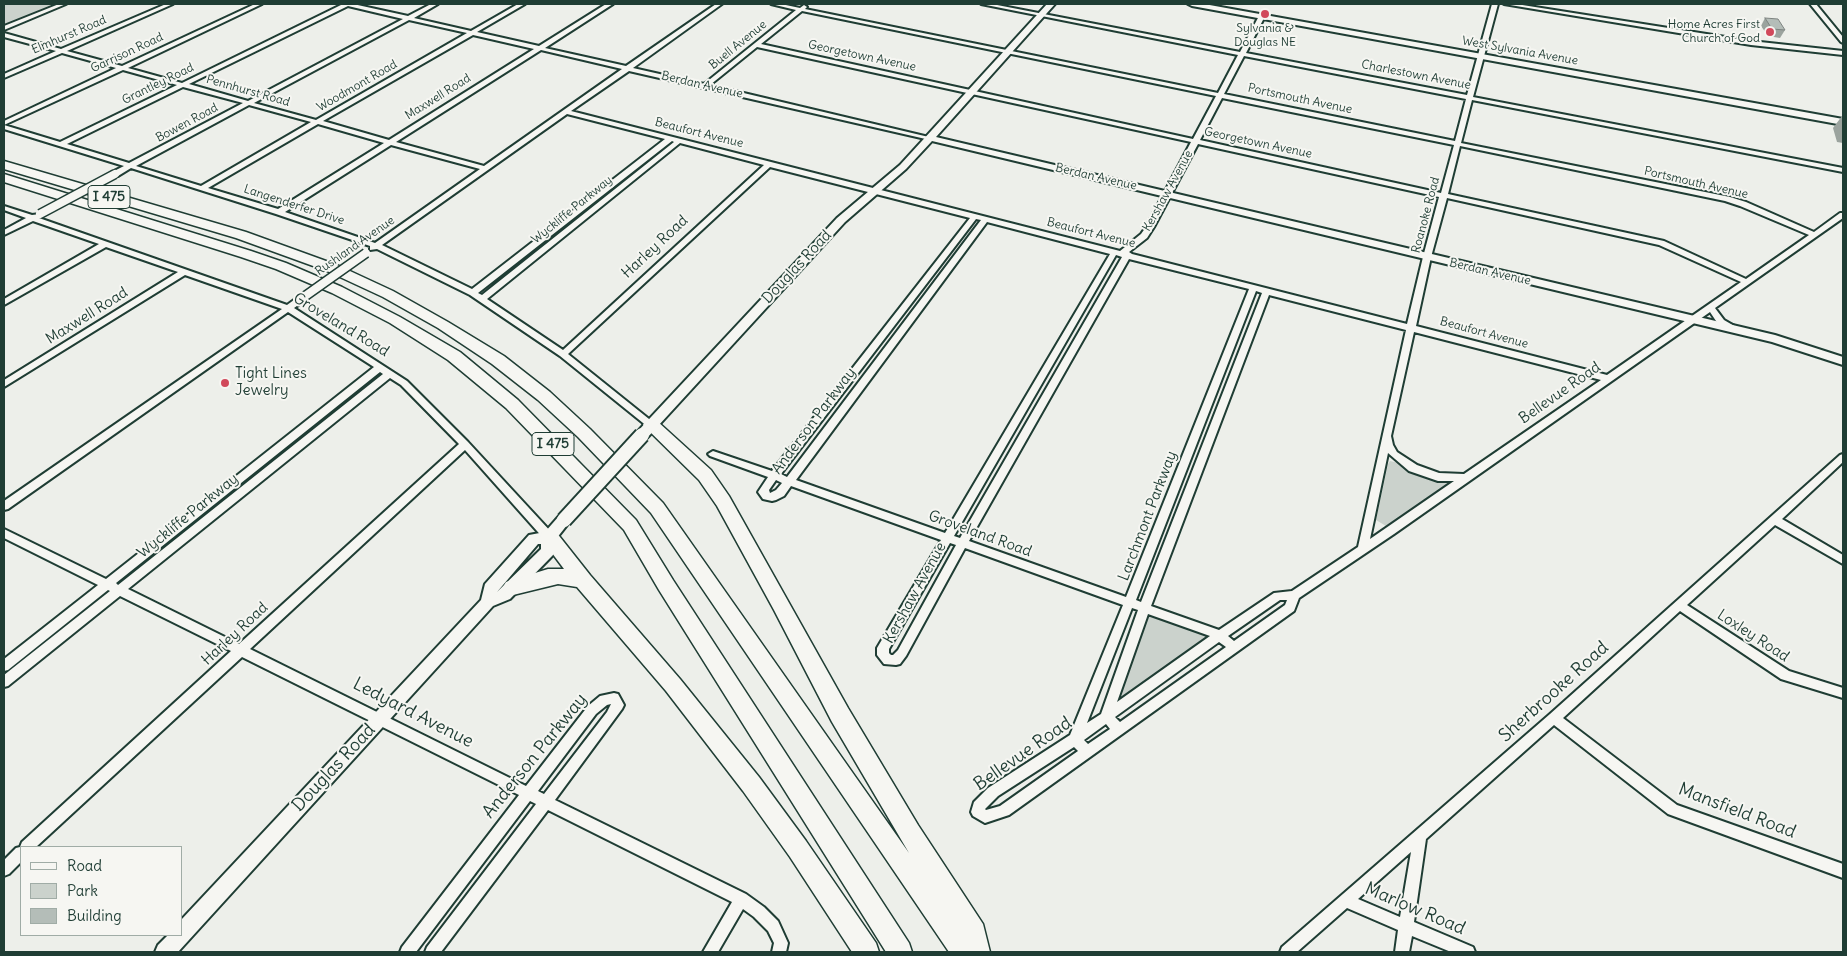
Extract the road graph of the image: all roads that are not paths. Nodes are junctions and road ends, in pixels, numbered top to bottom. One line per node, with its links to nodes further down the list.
1 (63, 4): 21 (street)
2 (170, 4): 27 (street, Elmhurst Road)
3 (259, 4): 32 (street, Garrison Road)
4 (347, 4): 20 (street, Berdan Avenue); 35 (street, Grantley Road)
5 (434, 4): 20 (street, Bowen Road)
6 (522, 4): 22 (street, Woodmont Road)
7 (610, 4): 26 (street, Maxwell Road)
8 (719, 4): 33 (street, Rushland Avenue)
9 (774, 4): 17 (street, Portsmouth Avenue)
10 (809, 4): 17 (street, Buell Avenue)
11 (984, 4): 18 (street, Charlestown Avenue)
12 (1051, 4): 18 (street, Douglas Road)
13 (1192, 4): 19 (street, West Sylvania Avenue)
14 (1495, 4): 31 (street, Roanoke Road)
15 (1508, 4): 30 (street)
16 (1813, 4): 24 (street)
17 (802, 9): 25 (street, Buell Avenue); 28 (street, Portsmouth Avenue)
18 (1042, 14): 28 (street, Douglas Road); 29 (street, Charlestown Avenue)
19 (1262, 16): 29 (street, Kershaw Avenue); 31 (street, West Sylvania Avenue)
20 (409, 17): 22 (street, Berdan Avenue); 40 (street, Bowen Road)
21 (4, 28)
22 (472, 32): 26 (street, Berdan Avenue); 43 (street, Woodmont Road)
23 (4, 35): 27 (street, Pennhurst Road)
24 (1843, 41)
25 (756, 45): 36 (street, Buell Avenue); 37 (street, Georgetown Avenue)
26 (540, 48): 33 (street, Berdan Avenue); 50 (street, Maxwell Road)
27 (61, 51): 32 (street, Pennhurst Road); 34 (street, Elmhurst Road)
28 (1010, 51): 37 (street, Douglas Road); 38 (street, Portsmouth Avenue)
29 (1242, 53): 38 (street, Kershaw Avenue); 39 (street, Charlestown Avenue)
30 (1843, 54)
31 (1482, 56): 39 (street, Roanoke Road); 44 (street, West Sylvania Avenue)
32 (121, 68): 35 (street, Pennhurst Road); 42 (street, Garrison Road)
33 (628, 69): 36 (street, Berdan Avenue); 41 (street, Rushland Avenue)
34 (4, 76)
35 (184, 84): 40 (street, Pennhurst Road); 52 (street, Grantley Road)
36 (705, 86): 47 (street, Berdan Avenue)
37 (972, 91): 47 (street, Douglas Road); 48 (street, Georgetown Avenue)
38 (1220, 94): 48 (street, Kershaw Avenue); 51 (street, Portsmouth Avenue)
39 (1471, 98): 51 (street, Roanoke Road); 57 (street, Charlestown Avenue)
40 (249, 103): 43 (street, Pennhurst Road); 55 (street, Bowen Road)
41 (566, 112): 46 (street, Beaufort Avenue); 56 (street, Rushland Avenue)
42 (4, 122)
43 (318, 122): 50 (street, Pennhurst Road); 59 (street, Woodmont Road)
44 (1843, 122)
45 (4, 127): 52 (street, Langenderfer Drive)
46 (670, 138): 49 (street, Beaufort Avenue); 80 (street, Wyckliffe Parkway)
47 (930, 138): 60 (street, Douglas Road); 61 (street, Berdan Avenue)
48 (1196, 140): 61 (street, Kershaw Avenue); 62 (street, Georgetown Avenue)
49 (679, 141): 54 (street, Beaufort Avenue); 81 (street, Wyckliffe Parkway)
50 (390, 142): 56 (street, Pennhurst Road); 64 (street, Maxwell Road)
51 (1459, 143): 62 (street, Roanoke Road); 71 (street, Portsmouth Avenue)
52 (60, 145): 55 (street, Langenderfer Drive)
53 (4, 154): 69 (highway)
54 (769, 164): 60 (street, Beaufort Avenue); 88 (street, Harley Road)
55 (129, 167): 59 (street, Langenderfer Drive); 65 (street, Bowen Road, bridge)
56 (486, 169): 73 (street, Rushland Avenue)
57 (1843, 170)
58 (4, 174): 69 (highway, I 475); 149 (highway, I 475)
59 (202, 188): 64 (street, Langenderfer Drive)
60 (875, 191): 67 (street, Beaufort Avenue); 94 (street, Douglas Road)
61 (1167, 194): 74 (street, Kershaw Avenue); 75 (street, Berdan Avenue)
62 (1445, 195): 75 (street, Roanoke Road); 77 (street, Georgetown Avenue)
63 (4, 208): 65 (street, Groveland Road)
64 (278, 212): 73 (street, Langenderfer Drive)
65 (37, 216): 70 (street, Bowen Road); 72 (street, Groveland Road)
66 (1843, 216): 71 (street, Bellevue Road)
67 (974, 217): 68 (street, Beaufort Avenue); 99 (street, Anderson Parkway)
68 (985, 220): 74 (street, Beaufort Avenue); 101 (street, Anderson Parkway)
69 (215, 227): 150 (highway, I 475)
70 (4, 234)
71 (1815, 235): 77 (street, Bellevue Road)
72 (106, 244): 76 (street, Groveland Road); 82 (street)
73 (377, 246): 80 (street, Langenderfer Drive); 83 (street, Rushland Avenue, bridge)
74 (1122, 253): 78 (street, Beaufort Avenue); 106 (street, Kershaw Avenue); 107 (street, Kershaw Avenue)
75 (1428, 257): 85 (street, Berdan Avenue); 86 (street, Roanoke Road)
76 (184, 272): 83 (street, Groveland Road); 93 (street, Maxwell Road)
77 (1747, 282): 84 (street, Bellevue Road)
78 (1254, 287): 79 (street, Beaufort Avenue); 116 (street, Larchmont Parkway)
79 (1267, 290): 86 (street, Beaufort Avenue); 118 (street, Larchmont Parkway)
80 (473, 293): 81 (street, Langenderfer Drive)
81 (482, 298): 88 (street, Langenderfer Drive)
82 (4, 302)
83 (288, 308): 90 (street, Groveland Road); 102 (street, Rushland Avenue)
84 (1711, 308): 85 (street, Bellevue Road); 87 (street)
85 (1694, 320): 87 (street, Berdan Avenue); 92 (street, Bellevue Road)
86 (1410, 327): 92 (street, Beaufort Avenue); 95 (street, Roanoke Road)
87 (1734, 329): 89 (street, Berdan Avenue)
88 (563, 354): 94 (street, Langenderfer Drive)
89 (1843, 361)
90 (380, 366): 91 (street, Groveland Road); 111 (street, Wyckliffe Parkway)
91 (390, 373): 96 (street, Groveland Road); 113 (street, Wyckliffe Parkway)
92 (1610, 379): 100 (street, Bellevue Road)
93 (4, 384)
94 (647, 430): 105 (street, Douglas Road, bridge); 151 (highway)
95 (1386, 434): 100 (street); 108 (street, Roanoke Road)
96 (465, 444): 105 (street, Groveland Road); 121 (street, Harley Road)
97 (713, 454): 99 (street, Groveland Road)
98 (1843, 458): 103 (street, Sherbrooke Road)
99 (774, 475): 101 (street, Groveland Road); 101 (street, Anderson Parkway)
100 (1466, 478): 108 (street, Bellevue Road)
101 (790, 481): 106 (street, Groveland Road)
102 (4, 506)
103 (1774, 519): 109 (street); 117 (street, Sherbrooke Road)
104 (4, 533): 111 (street, Ledyard Avenue)
105 (549, 537): 110 (highway); 112 (street, Douglas Road); 115 (street, Douglas Road)
106 (946, 538): 107 (street, Groveland Road); 107 (street, Kershaw Avenue)
107 (962, 543): 116 (street, Groveland Road)
108 (1363, 549): 114 (street, Bellevue Road)
109 (1843, 560)
110 (583, 580): 112 (highway); 148 (highway)
111 (107, 585): 113 (street, Ledyard Avenue); 122 (street, Wyckliffe Parkway)
112 (513, 587): 115 (street, Douglas Road)
113 (118, 590): 121 (street, Ledyard Avenue); 123 (street, Wyckliffe Parkway)
114 (1294, 596): 119 (street, Bellevue Road); 120 (street, Bellevue Road)
115 (488, 602): 126 (street, Douglas Road)
116 (1130, 604): 118 (street, Groveland Road); 129 (street, Larchmont Parkway)
117 (1679, 605): 124 (street, Loxley Road); 127 (street, Sherbrooke Road)
118 (1144, 609): 119 (street, Groveland Road); 125 (street, Larchmont Parkway)
119 (1220, 635): 120 (street, Groveland Road); 125 (street, Bellevue Road)
120 (1234, 648): 128 (street, Bellevue Road)
121 (242, 650): 126 (street, Ledyard Avenue); 134 (street, Harley Road)
122 (4, 666)
123 (4, 682)
124 (1843, 693)
125 (1106, 716): 128 (street); 129 (street, Bellevue Road)
126 (380, 718): 131 (street, Ledyard Avenue); 141 (street, Douglas Road)
127 (1554, 718): 133 (street, Sherbrooke Road); 137 (street, Mansfield Road)
128 (1119, 729): 130 (street, Bellevue Road)
129 (1075, 739): 130 (street); 130 (street, Bellevue Road)
130 (1087, 752)
131 (528, 792): 132 (street, Ledyard Avenue); 132 (street, Anderson Parkway); 144 (street, Anderson Parkway)
132 (546, 801): 138 (street, Ledyard Avenue); 145 (street, Anderson Parkway)
133 (1420, 835): 139 (street, Sherbrooke Road); 140 (street)
134 (29, 846)
135 (20, 854): 136 (street)
136 (4, 869)
137 (1843, 871)
138 (741, 898): 146 (street); 147 (street, Ledyard Avenue)
139 (1346, 900): 140 (street, Marlow Road); 152 (street, Sherbrooke Road)
140 (1405, 926): 153 (street); 154 (street, Marlow Road)
141 (182, 934)
142 (180, 936): 143 (street, Douglas Road)
143 (165, 952)
144 (407, 952)
145 (432, 952)
146 (710, 952)
147 (779, 952)
148 (867, 952)
149 (900, 952)
150 (964, 952)
151 (978, 952)
152 (1287, 952)
153 (1402, 952)
154 (1468, 952)

